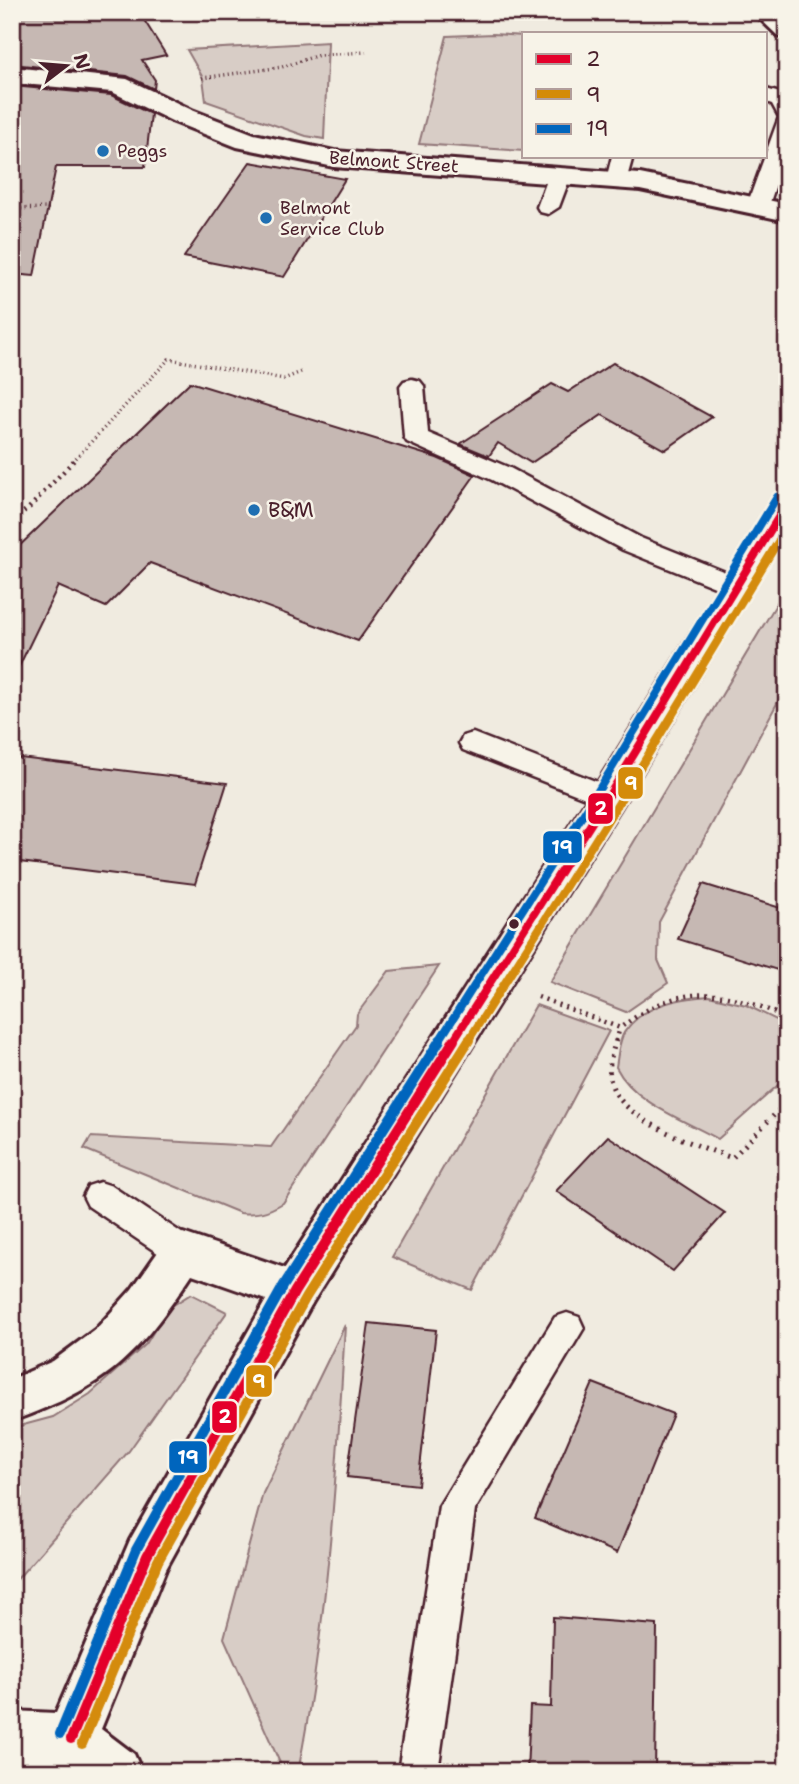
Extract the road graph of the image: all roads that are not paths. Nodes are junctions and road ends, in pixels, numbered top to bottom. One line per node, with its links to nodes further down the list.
1 (12, 75): 6 (main road, Belmont Street)
2 (768, 96): 3 (lane)
3 (787, 114)
4 (787, 120): 8 (lane)
5 (619, 168): 6 (main road, Belmont Street); 8 (main road, Belmont Street)
6 (560, 175): 7 (lane)
7 (548, 207)
8 (757, 208): 9 (main road, Belmont Street)
9 (787, 213)
10 (412, 386): 12 (lane)
11 (787, 503): 12 (main road)
12 (736, 586): 14 (main road)
13 (473, 743): 14 (lane)
14 (608, 797): 17 (main road)
15 (100, 1196): 16 (lane)
16 (183, 1252): 17 (main road); 19 (main road)
17 (295, 1291): 21 (main road)
18 (567, 1328): 23 (lane)
19 (12, 1400)
20 (12, 1737): 21 (main road)
21 (71, 1739): 22 (main road)
22 (116, 1772)
23 (418, 1772)

